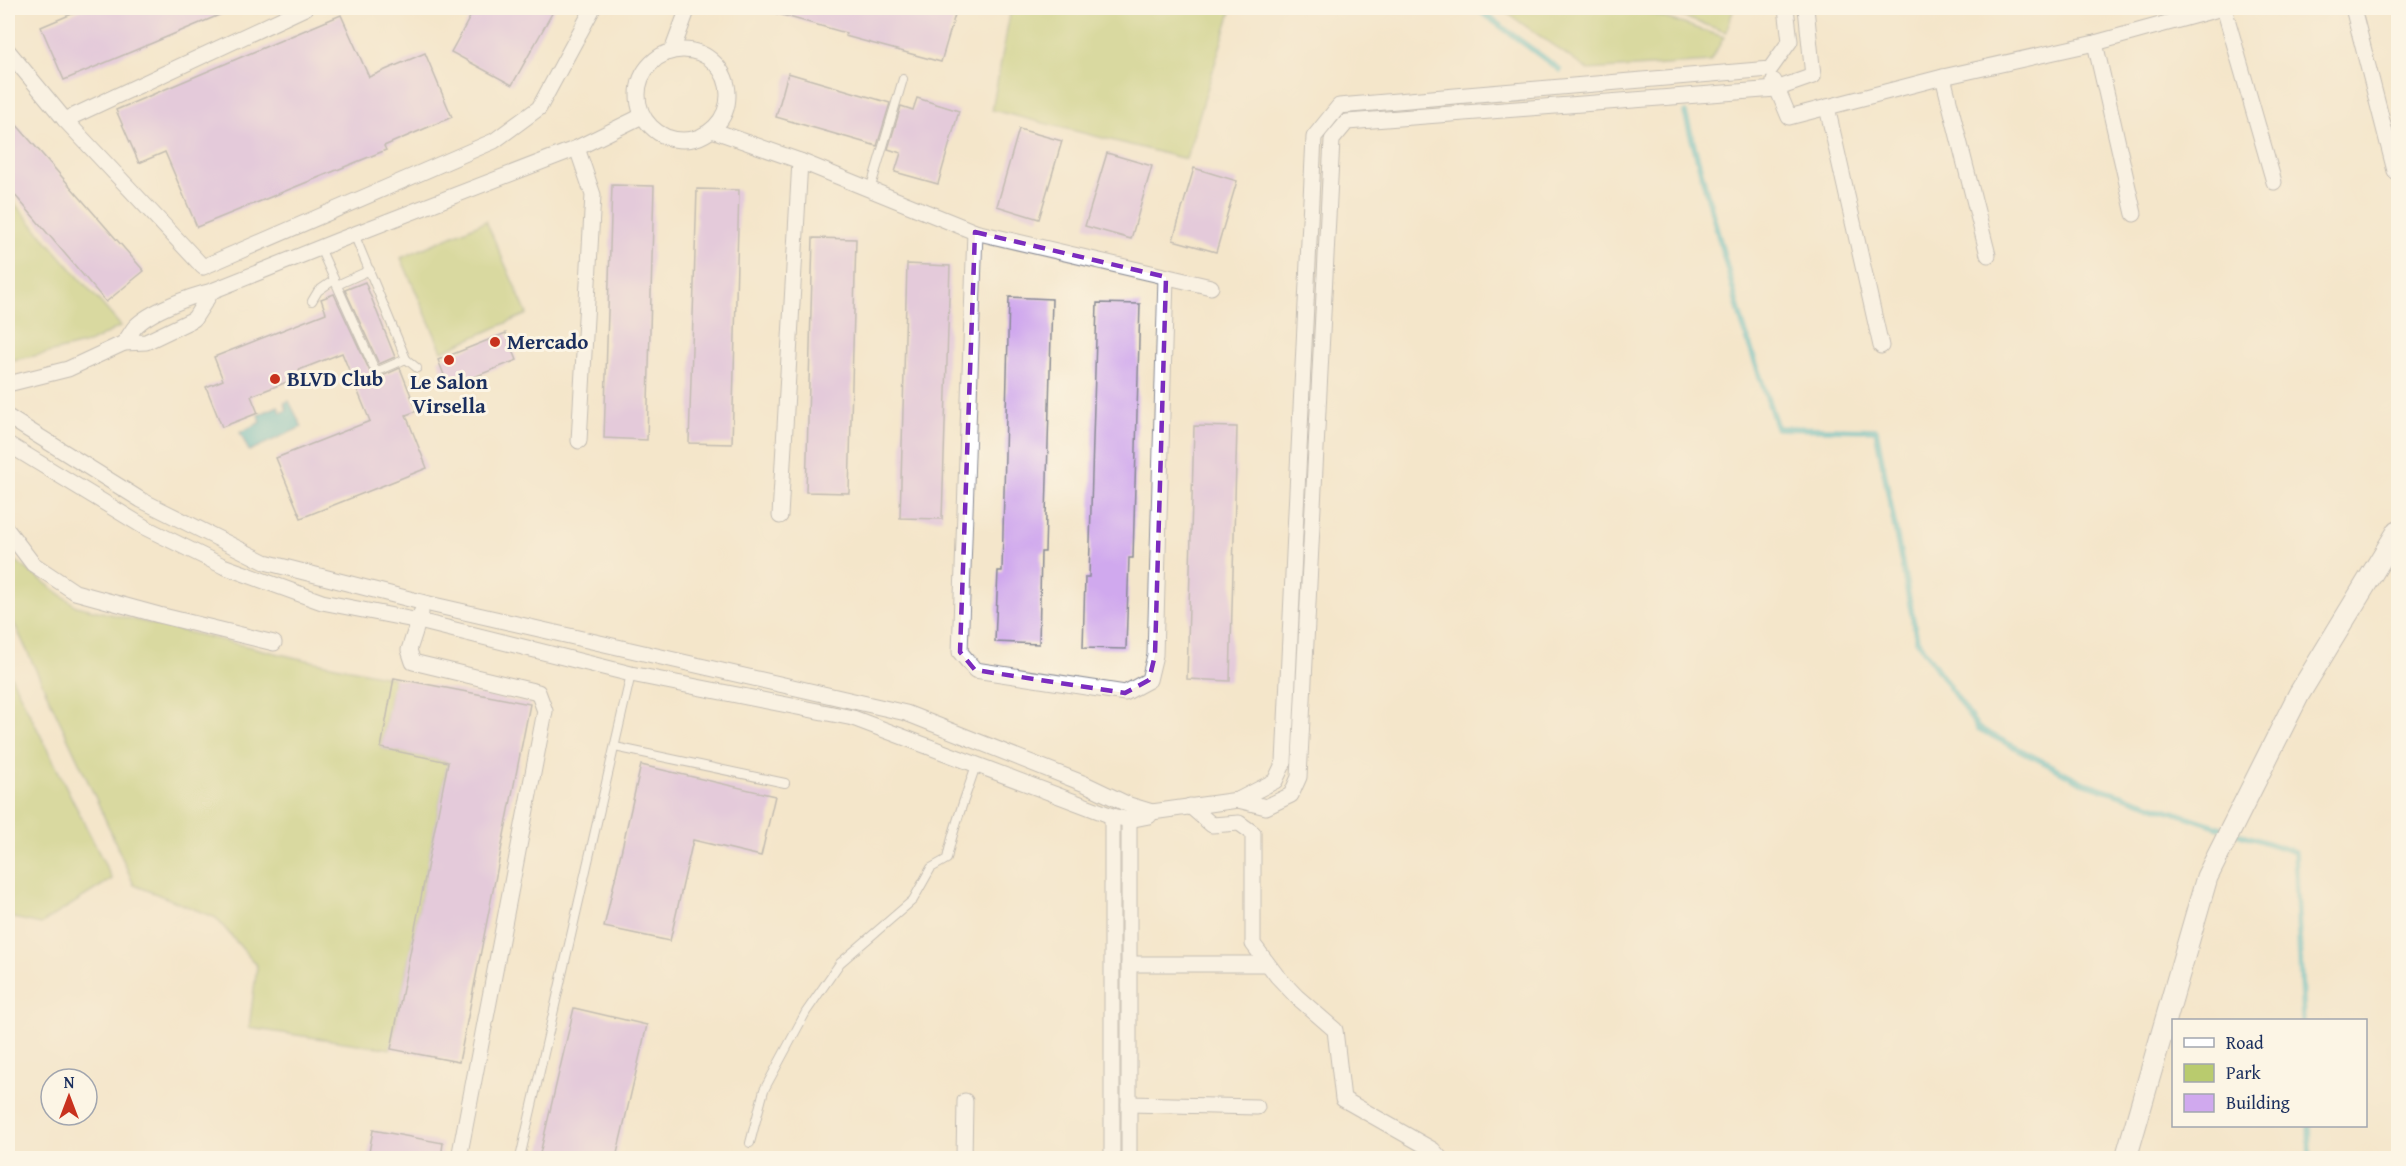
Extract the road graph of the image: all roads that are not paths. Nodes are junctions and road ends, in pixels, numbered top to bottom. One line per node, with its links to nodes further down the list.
1 (304, 8): 17 (street)
2 (593, 8): 17 (street)
3 (688, 8): 10 (street)
4 (1786, 8): 11 (street)
5 (1806, 8): 14 (street)
6 (2223, 8): 8 (street); 22 (street)
7 (2353, 8): 21 (street)
8 (2095, 43): 12 (street); 24 (street)
9 (8, 51): 17 (street)
10 (672, 51): 16 (street); 18 (street)
11 (1770, 69): 14 (street); 53 (street)
12 (1943, 77): 15 (street); 28 (street)
13 (903, 79): 23 (lane)
14 (1776, 88): 15 (street); 53 (street)
15 (1827, 107): 36 (street)
16 (642, 116): 18 (street); 19 (street)
17 (66, 120)
18 (712, 130): 20 (street)
19 (578, 148): 26 (street); 41 (street)
20 (800, 162): 23 (street); 43 (street)
21 (2395, 171)
22 (2274, 182)
23 (870, 190): 25 (street)
24 (2134, 214)
25 (975, 232): 30 (street); 30 (street)
26 (354, 234): 27 (street); 29 (lane)
27 (320, 248): 31 (lane); 33 (street)
28 (1988, 255)
29 (370, 270): 31 (lane); 37 (lane)
30 (1166, 276): 32 (street)
31 (336, 283): 34 (lane); 37 (lane)
32 (1211, 287)
33 (212, 291): 35 (street); 35 (street)
34 (312, 301)
35 (124, 343): 39 (street)
36 (1881, 346)
37 (406, 358): 38 (lane)
38 (417, 368)
39 (8, 384)
40 (8, 417): 46 (street)
41 (579, 441)
42 (8, 444): 47 (street)
43 (780, 516)
44 (8, 531): 48 (street)
45 (2398, 531): 70 (street)
46 (425, 603): 47 (street); 55 (street)
47 (419, 621): 49 (street); 64 (street)
48 (274, 643)
49 (631, 674): 50 (lane); 51 (street)
50 (615, 747): 52 (lane); 65 (lane)
51 (976, 765): 56 (street); 63 (lane)
52 (785, 783)
53 (1239, 800): 54 (street)
54 (1190, 806): 55 (street); 59 (street)
55 (1152, 812): 57 (street)
56 (1112, 816): 57 (street); 67 (street)
57 (1128, 820): 58 (street)
58 (1129, 964): 59 (street); 61 (street)
59 (1267, 964): 69 (street)
60 (965, 1101): 66 (street)
61 (1129, 1104): 62 (street); 68 (street)
62 (1257, 1107)
63 (750, 1143)
64 (459, 1158)
65 (520, 1158)
66 (964, 1158)
67 (1112, 1158)
68 (1129, 1158)
69 (1440, 1158)
70 (2126, 1158)

